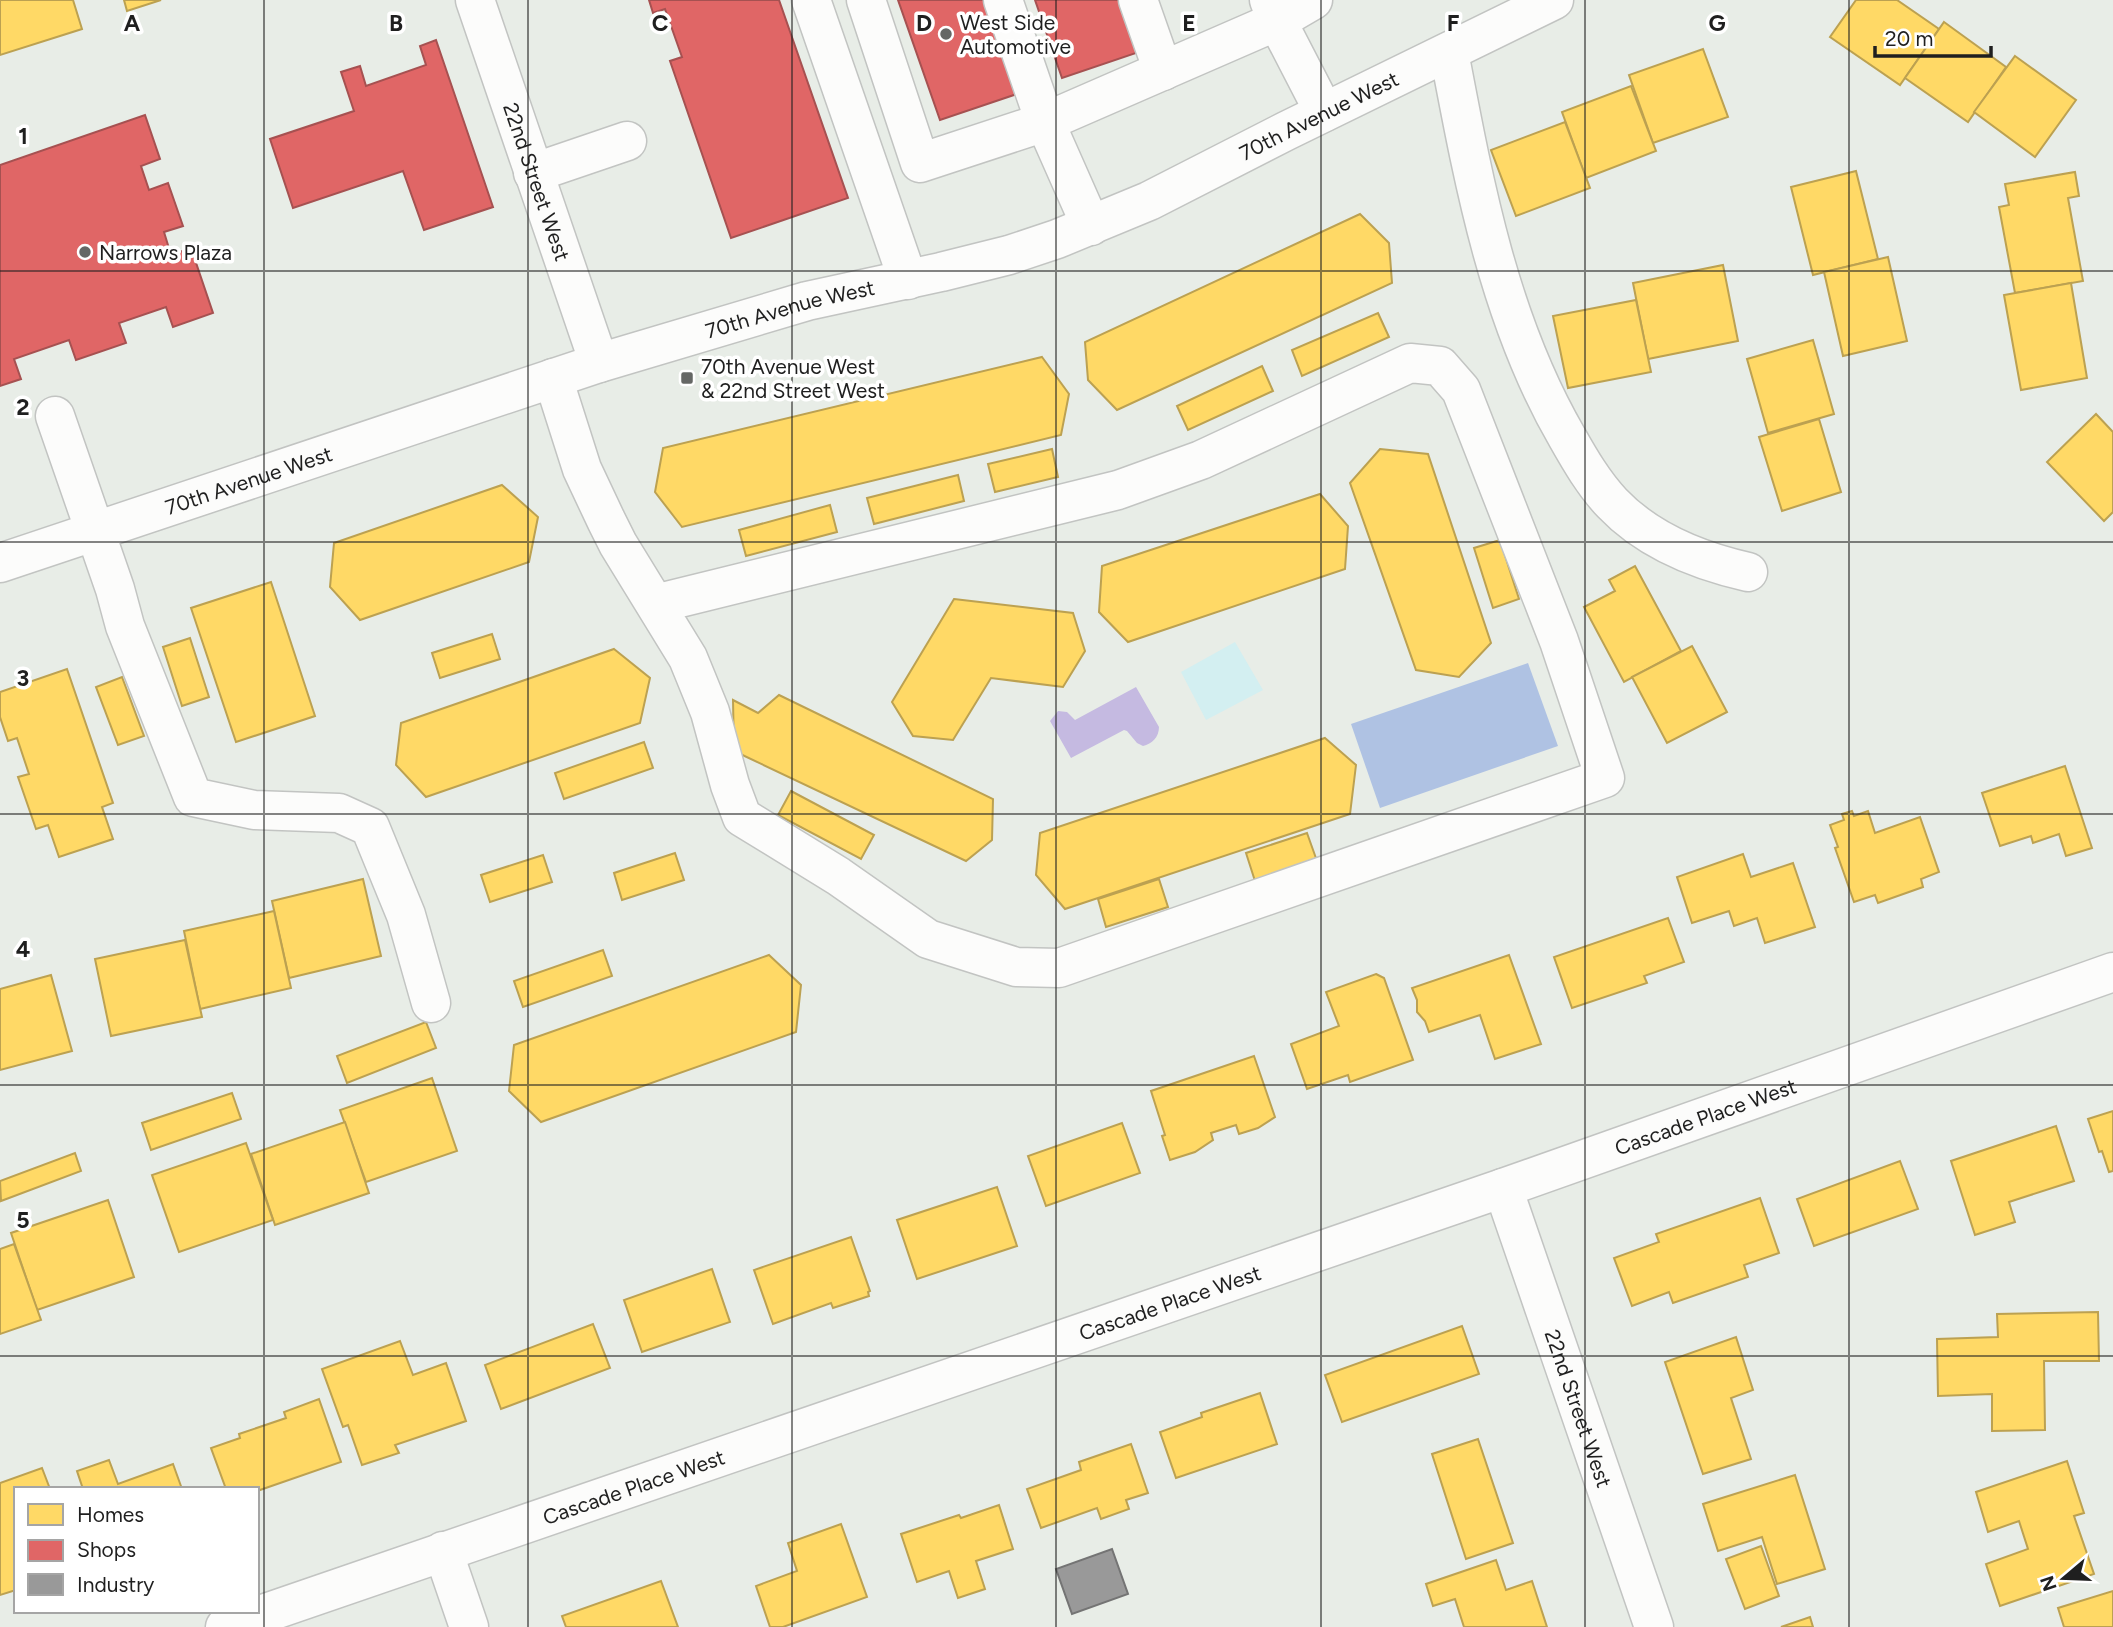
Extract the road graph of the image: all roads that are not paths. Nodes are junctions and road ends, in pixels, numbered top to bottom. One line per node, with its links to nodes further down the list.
1 (475, 0): 14 (street, 22nd Street West)
2 (811, 0): 16 (street)
3 (866, 0): 12 (street)
4 (1003, 0): 12 (street)
5 (1138, 0): 10 (street)
6 (1313, 0): 8 (street)
7 (1554, 0): 9 (street, 70th Avenue West)
8 (1273, 11): 10 (street); 11 (street)
9 (1449, 52): 11 (street, 70th Avenue West); 22 (street)
10 (1163, 71): 12 (street)
11 (1324, 112): 15 (street, 70th Avenue West)
12 (1045, 122): 15 (street)
13 (627, 141): 14 (street)
14 (533, 173): 17 (street, 22nd Street West)
15 (1091, 226): 16 (street, 70th Avenue West)
16 (908, 280): 17 (street, 70th Avenue West)
17 (599, 363): 18 (street, 70th Avenue West)
18 (552, 378): 20 (street, 70th Avenue West); 23 (street)
19 (55, 416): 20 (street)
20 (94, 531): 21 (street, 70th Avenue West); 25 (street)
21 (0, 563)
22 (1748, 572)
23 (655, 604): 23 (street)
24 (2113, 972): 26 (street, Cascade Place West)
25 (431, 1003)
26 (1503, 1188): 27 (street, Cascade Place West); 30 (street, 22nd Street West)
27 (443, 1551): 28 (street, Cascade Place West); 29 (street)
28 (225, 1627)
29 (469, 1627)
30 (1654, 1627)

